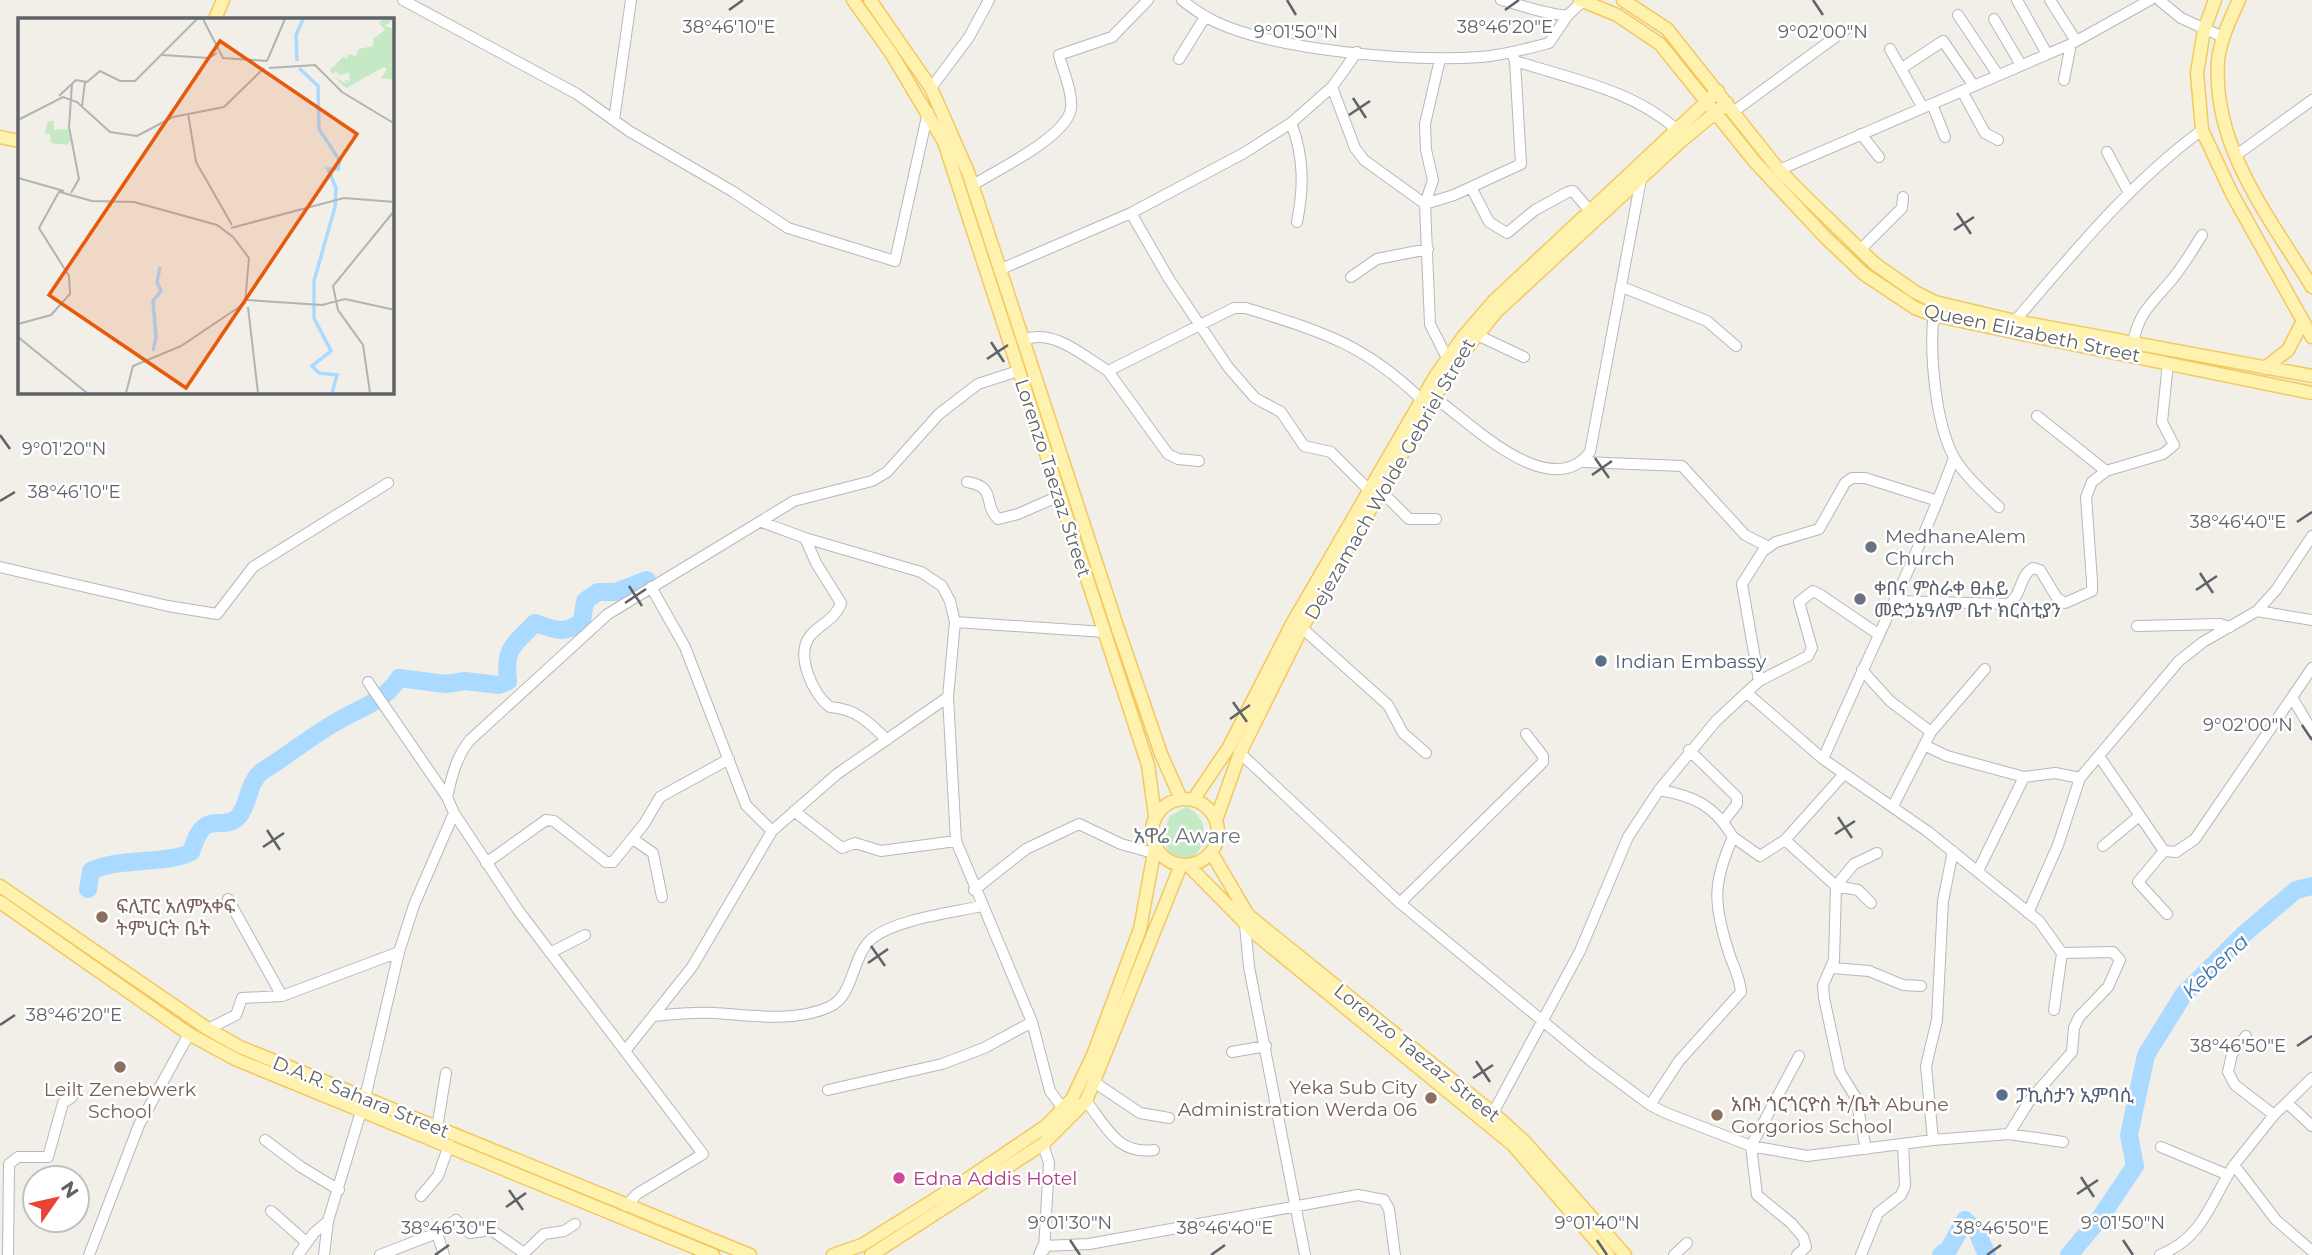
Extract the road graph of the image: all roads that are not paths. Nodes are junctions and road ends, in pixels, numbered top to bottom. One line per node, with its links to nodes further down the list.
1 (223, 0): 21 (main road)
2 (403, 0): 47 (street)
3 (631, 0): 47 (street)
4 (853, 0): 46 (main road, Lorenzo Taezaz Street)
5 (870, 0): 39 (main road, Lorenzo Taezaz Street)
6 (989, 0): 39 (street)
7 (1148, 0): 61 (street)
8 (1182, 0): 20 (street)
9 (1501, 0): 18 (street)
10 (1582, 0): 18 (street); 44 (main road, Queen Elizabeth Street)
11 (1623, 0): 40 (main road, Queen Elizabeth Street)
12 (2017, 0): 29 (street)
13 (2050, 0): 26 (street)
14 (2150, 0): 26 (street)
15 (2159, 0): 24 (street)
16 (2215, 0): 24 (main road)
17 (2239, 0): 25 (main road)
18 (1568, 15): 30 (street)
19 (1958, 15): 35 (street)
20 (1205, 17): 28 (street); 31 (street)
21 (215, 18)
22 (1994, 19): 33 (street)
23 (1845, 30): 45 (street)
24 (2204, 30): 25 (street); 50 (main road)
25 (2223, 37): 57 (main road)
26 (2073, 42): 29 (street); 36 (street)
27 (1891, 49): 34 (street)
28 (1357, 52): 32 (street); 38 (street)
29 (2047, 54): 33 (street)
30 (1514, 57): 32 (street); 49 (street); 62 (street)
31 (1180, 59)
32 (1440, 59): 65 (street)
33 (2021, 65): 35 (street)
34 (1902, 68): 37 (street); 43 (street)
35 (1998, 75): 37 (street)
36 (2064, 80)
37 (1974, 86): 41 (street)
38 (1332, 87): 48 (street); 65 (street)
39 (931, 88): 61 (main road, Lorenzo Taezaz Street)
40 (1718, 91): 44 (main road, Dejezamach Wolde Gebriel Street); 45 (main road, Queen Elizabeth Street)
41 (1962, 91): 43 (street); 54 (street)
42 (2312, 100): 57 (street)
43 (1927, 106): 51 (street); 53 (street)
44 (1712, 107): 45 (main road, Dejezamach Wolde Gebriel Street); 49 (main road, Dejezamach Wolde Gebriel Street); 60 (main road, Dejezamach Wolde Gebriel Street); 76 (main road, Queen Elizabeth Street)
45 (1730, 107): 59 (main road, Queen Elizabeth Street)
46 (928, 111): 47 (street); 89 (main road, Lorenzo Taezaz Street)
47 (614, 120)
48 (1291, 123): 67 (street); 68 (street)
49 (1677, 130): 66 (main road, Dejezamach Wolde Gebriel Street)
50 (2202, 130): 63 (street); 78 (main road)
51 (1861, 134): 58 (street); 59 (street)
52 (0, 137): 55 (main road)
53 (1945, 137)
54 (1998, 140)
55 (18, 141)
56 (2107, 152): 63 (street)
57 (2235, 156): 75 (main road)
58 (1879, 158)
59 (1779, 170): 71 (main road, Queen Elizabeth Street)
60 (1641, 179): 74 (street); 80 (main road, Dejezamach Wolde Gebriel Street)
61 (973, 186): 72 (main road, Lorenzo Taezaz Street)
62 (1471, 187): 65 (street); 66 (street)
63 (2129, 192): 77 (street)
64 (1903, 197): 71 (street)
65 (1425, 204): 70 (street)
66 (1590, 211): 86 (main road, Dejezamach Wolde Gebriel Street)
67 (1131, 213): 72 (street); 79 (street)
68 (1297, 222)
69 (2202, 235): 83 (street)
70 (1428, 249): 73 (street); 86 (street)
71 (1860, 250): 76 (main road, Queen Elizabeth Street)
72 (999, 270): 82 (main road, Lorenzo Taezaz Street)
73 (1351, 277)
74 (1622, 287): 84 (street); 99 (street)
75 (2312, 287)
76 (1934, 308): 77 (main road, Queen Elizabeth Street); 87 (main road, Queen Elizabeth Street); 97 (street)
77 (2015, 321): 83 (main road, Queen Elizabeth Street)
78 (2303, 321): 81 (main road); 88 (main road)
79 (1200, 326): 90 (street); 93 (street); 103 (street)
80 (1475, 334): 85 (street); 93 (main road, Dejezamach Wolde Gebriel Street)
81 (2312, 337)
82 (1022, 340): 90 (street); 94 (main road, Lorenzo Taezaz Street)
83 (2133, 342): 88 (main road, Queen Elizabeth Street)
84 (1735, 346)
85 (1524, 357)
86 (1447, 358): 93 (main road, Dejezamach Wolde Gebriel Street)
87 (2168, 363): 92 (main road, Queen Elizabeth Street); 100 (street)
88 (2265, 368): 91 (main road, Queen Elizabeth Street)
89 (1018, 371): 96 (main road, Lorenzo Taezaz Street); 108 (street)
90 (1108, 371): 98 (street)
91 (2312, 376)
92 (2312, 393)
93 (1428, 398): 99 (street); 103 (main road, Dejezamach Wolde Gebriel Street)
94 (1047, 412): 96 (main road); 147 (main road, Lorenzo Taezaz Street)
95 (2036, 416): 100 (street)
96 (1032, 417): 104 (main road, Lorenzo Taezaz Street)
97 (1954, 458): 105 (street); 106 (street)
98 (1199, 461)
99 (1583, 462): 111 (street)
100 (2106, 471): 114 (street)
101 (388, 482): 112 (street)
102 (967, 482): 104 (street)
103 (1375, 490): 107 (street); 120 (main road, Dejezamach Wolde Gebriel Street); 147 (main road, Dejezamach Wolde Gebriel Street)
104 (1059, 496): 121 (main road, Lorenzo Taezaz Street)
105 (1938, 501): 111 (street); 114 (street)
106 (1998, 507)
107 (1436, 519)
108 (762, 522): 110 (street); 113 (street)
109 (2312, 537): 115 (street)
110 (805, 538): 117 (street); 134 (street)
111 (1769, 547): 126 (street)
112 (0, 567)
113 (651, 587): 140 (street); 146 (street)
114 (1898, 601): 122 (street)
115 (2257, 611): 116 (street); 119 (street)
116 (2312, 620)
117 (955, 622): 121 (street); 129 (street)
118 (2137, 626): 119 (street)
119 (2230, 627): 139 (street)
120 (1303, 628): 137 (main road, Dejezamach Wolde Gebriel Street); 138 (street)
121 (1104, 632): 151 (main road, Lorenzo Taezaz Street)
122 (1878, 634): 125 (street); 126 (street)
123 (2312, 668): 130 (street)
124 (1985, 669): 132 (street)
125 (1862, 670): 132 (street); 141 (street)
126 (1759, 681): 128 (street)
127 (368, 682): 146 (street)
128 (1747, 693): 136 (street); 141 (street)
129 (948, 697): 134 (street); 159 (street)
130 (2293, 699): 131 (street); 163 (street)
131 (2312, 731)
132 (1931, 732): 135 (street)
133 (1527, 734): 176 (street)
134 (887, 740): 149 (street)
135 (1924, 745): 143 (street); 148 (street)
136 (1689, 750): 145 (street); 154 (street)
137 (1240, 753): 153 (main road, Dejezamach Wolde Gebriel Street); 176 (street)
138 (1426, 753)
139 (2099, 757): 144 (street); 152 (street)
140 (729, 759): 155 (street); 157 (street)
141 (1823, 759): 142 (street)
142 (1844, 774): 148 (street); 158 (street)
143 (2024, 777): 144 (street); 168 (street)
144 (2080, 778): 178 (street)
145 (1659, 790): 154 (street); 191 (street)
146 (447, 797): 150 (street)
147 (1187, 799): 151 (main road); 153 (main road)
148 (1893, 806): 162 (street)
149 (794, 811): 155 (street); 159 (street)
150 (454, 813): 166 (street); 182 (street)
151 (1155, 816): 161 (main road)
152 (2138, 817): 160 (street); 163 (street)
153 (1216, 820): 164 (main road)
154 (1723, 822): 156 (street)
155 (772, 831): 189 (street)
156 (1733, 837): 158 (street); 208 (street)
157 (633, 839): 166 (street); 172 (street)
158 (1785, 840): 170 (street)
159 (956, 841): 171 (street)
160 (2103, 846)
161 (1154, 850): 167 (main road); 171 (street); 209 (main road)
162 (1953, 851): 168 (street); 218 (street)
163 (2164, 851): 179 (street)
164 (1211, 852): 167 (main road); 203 (main road, Lorenzo Taezaz Street)
165 (1877, 853): 170 (street)
166 (486, 863): 183 (street)
167 (1184, 865): 180 (main road); 201 (main road)
168 (1978, 871): 178 (street)
169 (0, 886): 192 (main road, D.A.R. Sahara Street)
170 (1836, 886): 175 (street); 185 (street)
171 (974, 890): 177 (street)
172 (662, 897)
173 (228, 899): 187 (street)
174 (0, 902): 193 (main road, D.A.R. Sahara Street)
175 (1871, 902)
176 (1400, 903): 191 (street)
177 (981, 906): 189 (street); 190 (street)
178 (2028, 913): 184 (street)
179 (2167, 914)
180 (1245, 925): 195 (street); 203 (main road)
181 (585, 934): 183 (street)
182 (399, 952): 187 (street); 205 (street)
183 (550, 953): 196 (street)
184 (2062, 953): 188 (street); 216 (street)
185 (1832, 968): 186 (street); 225 (street)
186 (1921, 986)
187 (282, 996): 192 (street)
188 (2054, 1010)
189 (654, 1016): 196 (street)
190 (1032, 1022): 202 (street); 209 (street)
191 (1543, 1022): 208 (street); 211 (street)
192 (208, 1029): 205 (main road, D.A.R. Sahara Street)
193 (189, 1034): 210 (main road, D.A.R. Sahara Street); 244 (street)
194 (2246, 1036): 212 (street)
195 (1266, 1046): 197 (street); 232 (street)
196 (625, 1051): 231 (street)
197 (1232, 1052)
198 (1799, 1056): 223 (street)
199 (446, 1073): 215 (street)
200 (2312, 1078): 207 (street)
201 (1094, 1082): 206 (main road); 213 (street)
202 (828, 1090)
203 (1458, 1091): 211 (main road, Lorenzo Taezaz Street); 255 (main road)
204 (72, 1097): 243 (street)
205 (365, 1098): 210 (street); 215 (main road, D.A.R. Sahara Street)
206 (1086, 1101): 221 (main road); 226 (street)
207 (2287, 1103): 212 (street); 214 (street)
208 (1650, 1105): 223 (street)
209 (1063, 1110): 251 (main road)
210 (361, 1113): 220 (main road, D.A.R. Sahara Street); 229 (street)
211 (1493, 1113): 256 (main road, Lorenzo Taezaz Street)
212 (2274, 1115): 227 (street)
213 (1169, 1118)
214 (2312, 1126)
215 (437, 1128): 231 (main road, D.A.R. Sahara Street)
216 (2009, 1134): 218 (street); 219 (street)
217 (265, 1140): 229 (street)
218 (1933, 1140): 222 (street)
219 (2063, 1142)
220 (449, 1144): 230 (street); 249 (main road, D.A.R. Sahara Street)
221 (1043, 1144): 241 (street); 252 (main road)
222 (1903, 1145): 225 (street); 259 (street)
223 (1751, 1146): 225 (street); 258 (street)
224 (2161, 1147): 228 (street)
225 (1867, 1149)
226 (1154, 1150)
227 (2234, 1165): 228 (street); 240 (street)
228 (2228, 1175): 260 (street)
229 (339, 1190): 234 (street)
230 (421, 1196)
231 (626, 1206): 250 (main road, D.A.R. Sahara Street)
232 (1296, 1207): 241 (street); 253 (street); 254 (street)
233 (271, 1211): 237 (street)
234 (328, 1221): 237 (street); 246 (street)
235 (575, 1224): 242 (street)
236 (437, 1233): 239 (street); 242 (street); 248 (street)
237 (306, 1242): 245 (street)
238 (1688, 1243): 257 (street)
239 (405, 1250): 247 (street)
240 (2312, 1251)
241 (1042, 1252)
242 (523, 1254)
243 (8, 1255)
244 (89, 1255)
245 (299, 1255)
246 (324, 1255)
247 (380, 1255)
248 (444, 1255)
249 (713, 1255)
250 (750, 1255)
251 (832, 1255)
252 (872, 1255)
253 (1305, 1255)
254 (1395, 1255)
255 (1608, 1255)
256 (1625, 1255)
257 (1674, 1255)
258 (1797, 1255)
259 (1861, 1255)
260 (2160, 1255)

